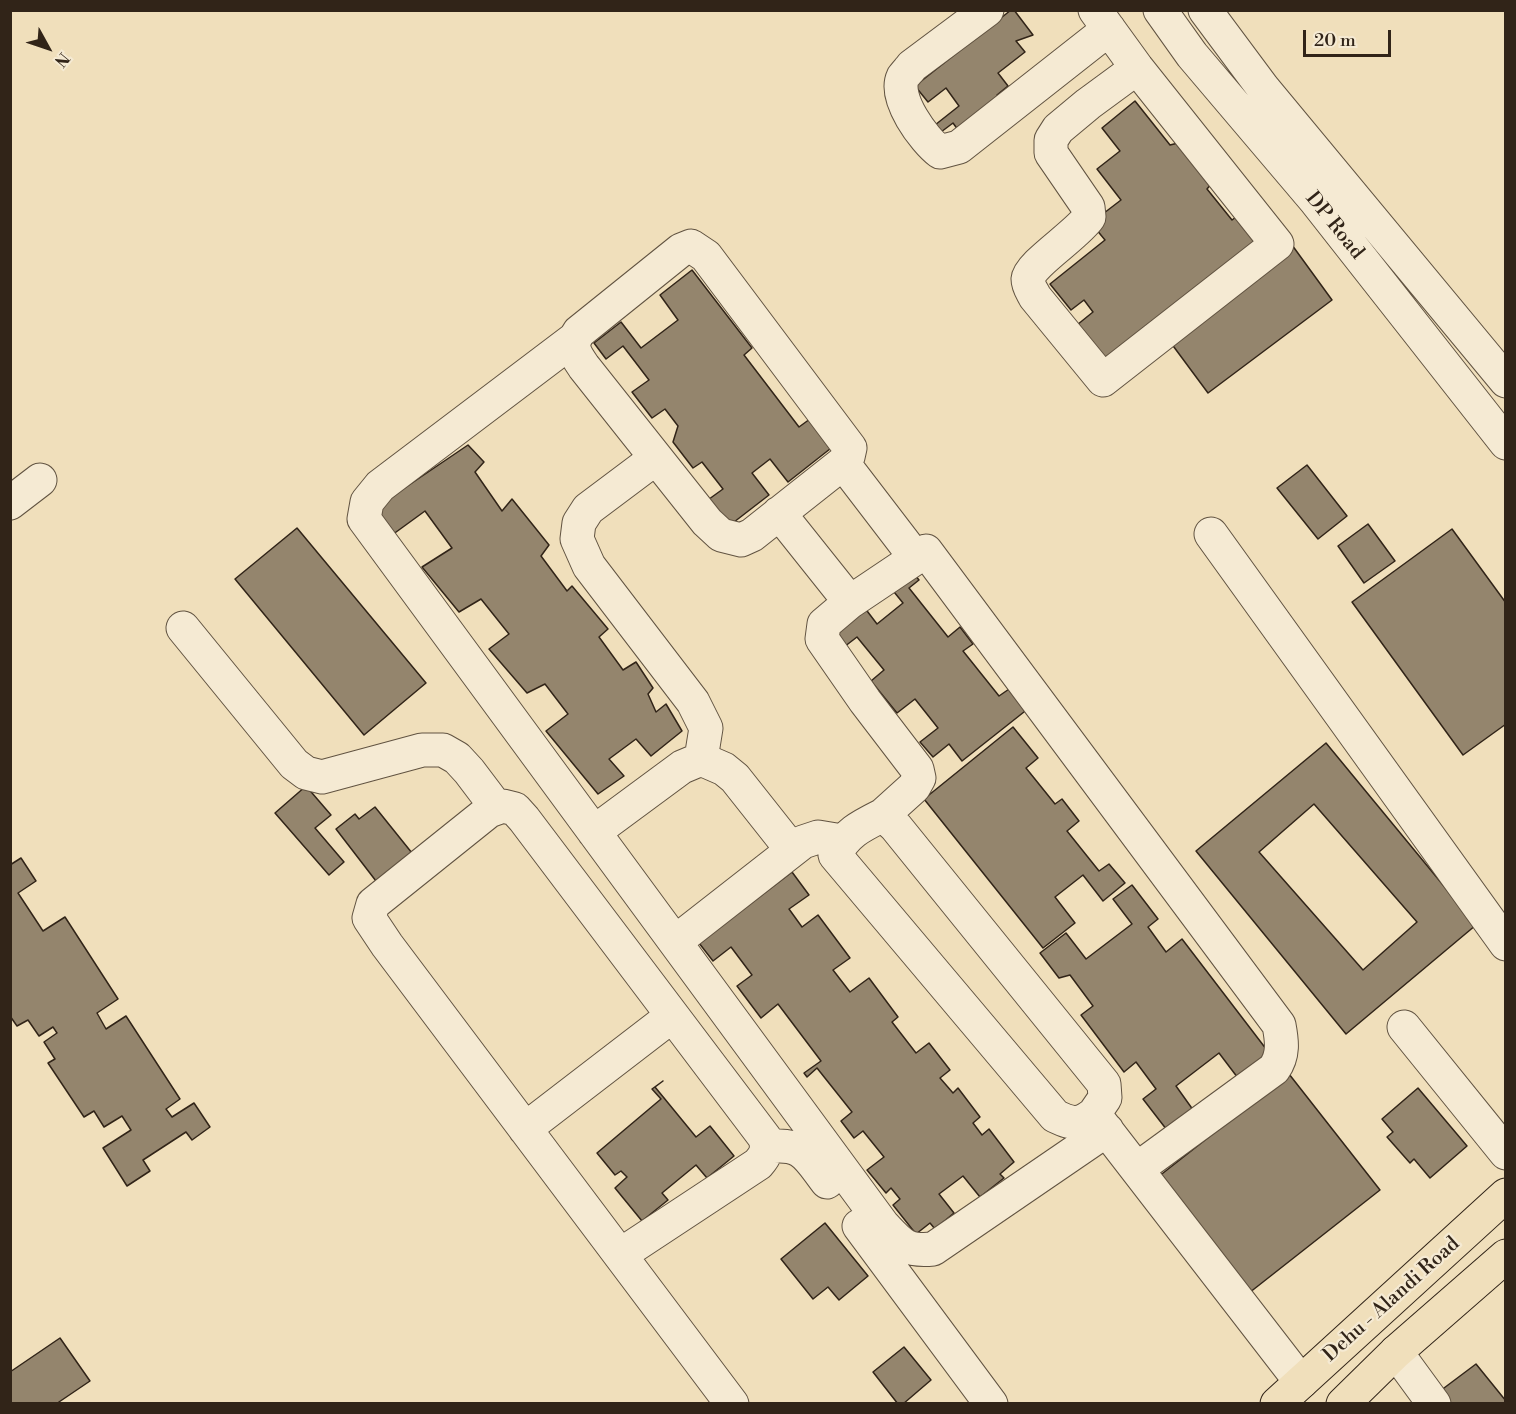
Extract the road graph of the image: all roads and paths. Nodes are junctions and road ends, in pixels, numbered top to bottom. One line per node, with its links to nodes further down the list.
1 (987, 10): 4 (street)
2 (1205, 10): 5 (street, DP Road)
3 (1160, 11): 4 (street); 6 (street, DP Road)
4 (1115, 38): 4 (street)
5 (1314, 150): 6 (street); 8 (street, DP Road)
6 (1289, 170): 9 (street, DP Road)
7 (573, 340): 10 (street); 11 (street); 22 (street)
8 (1506, 381)
9 (1506, 443)
10 (656, 458): 14 (street); 19 (street)
11 (843, 463): 14 (street); 16 (street)
12 (40, 480): 13 (street)
13 (10, 503)
14 (779, 513): 17 (street)
15 (1211, 534): 26 (street)
16 (915, 557): 17 (street); 33 (street)
17 (850, 602): 21 (street)
18 (183, 628): 20 (street)
19 (701, 759): 22 (street); 24 (street)
20 (496, 808): 27 (street); 30 (street)
21 (883, 815): 23 (street); 29 (street)
22 (594, 832): 25 (street)
23 (842, 841): 24 (street); 29 (street)
24 (792, 850): 25 (street)
25 (675, 942): 29 (street)
26 (1506, 944)
27 (672, 1016): 30 (street); 31 (street)
28 (1404, 1027): 32 (street)
29 (1100, 1122): 33 (street)
30 (525, 1129): 35 (street)
31 (767, 1147): 35 (street); 40 (street)
32 (1506, 1153)
33 (1137, 1169): 38 (street)
34 (1506, 1195): 38 (main road, Dehu - Alandi Road)
35 (620, 1255): 39 (street)
36 (1506, 1256): 37 (main road, Dehu - Alandi Road)
37 (1396, 1352): 42 (main road, Dehu - Alandi Road); 43 (street)
38 (1301, 1382): 41 (main road, Dehu - Alandi Road)
39 (732, 1404)
40 (991, 1404)
41 (1277, 1404)
42 (1343, 1404)
43 (1434, 1404)

